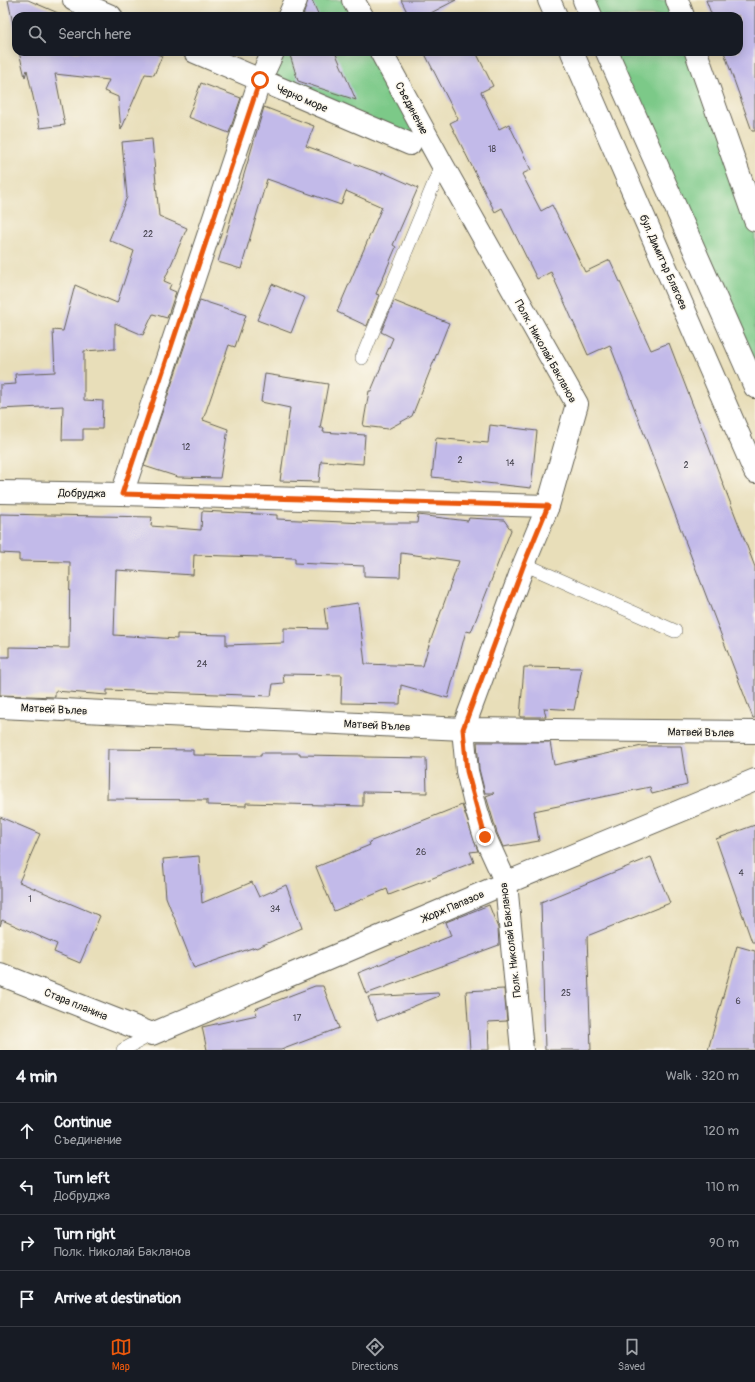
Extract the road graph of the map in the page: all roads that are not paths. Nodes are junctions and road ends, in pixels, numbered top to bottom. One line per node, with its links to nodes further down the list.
1 (74, 0): 7 (street)
2 (296, 0): 8 (street)
3 (353, 0): 9 (street)
4 (549, 0): 10 (street)
5 (584, 0): 11 (street)
6 (677, 0): 12 (street)
7 (102, 12)
8 (291, 12)
9 (360, 12)
10 (554, 12)
11 (589, 12)
12 (682, 12)
13 (204, 56): 19 (street, Черно море)
14 (271, 56): 19 (street)
15 (383, 56): 21 (street, Съединение)
16 (574, 56): 25 (street, бул. Димитър Благоев)
17 (609, 56): 24 (street)
18 (697, 56): 22 (street)
19 (260, 80): 20 (street, Черно море); 27 (street)
20 (410, 144)
21 (442, 164): 23 (lane); 28 (street, Полк. Николай Бакланов)
22 (755, 220)
23 (362, 358)
24 (755, 387)
25 (755, 472)
26 (0, 492): 27 (street, Добруджа)
27 (122, 494): 28 (street, Добруджа)
28 (548, 506): 29 (street, Полк. Николай Бакланов)
29 (524, 564): 30 (lane); 32 (street, Полк. Николай Бакланов)
30 (675, 631)
31 (0, 707): 32 (street, Матвей Вълев)
32 (463, 729): 33 (street, Матвей Вълев); 35 (street, Полк. Николай Бакланов)
33 (755, 732)
34 (755, 780): 35 (street, Жорж Папазов)
35 (506, 883): 37 (street, Жорж Папазов); 39 (street, Полк. Николай Бакланов)
36 (0, 974): 37 (street, Стара планина)
37 (152, 1034): 38 (lane)
38 (123, 1050)
39 (522, 1050)

